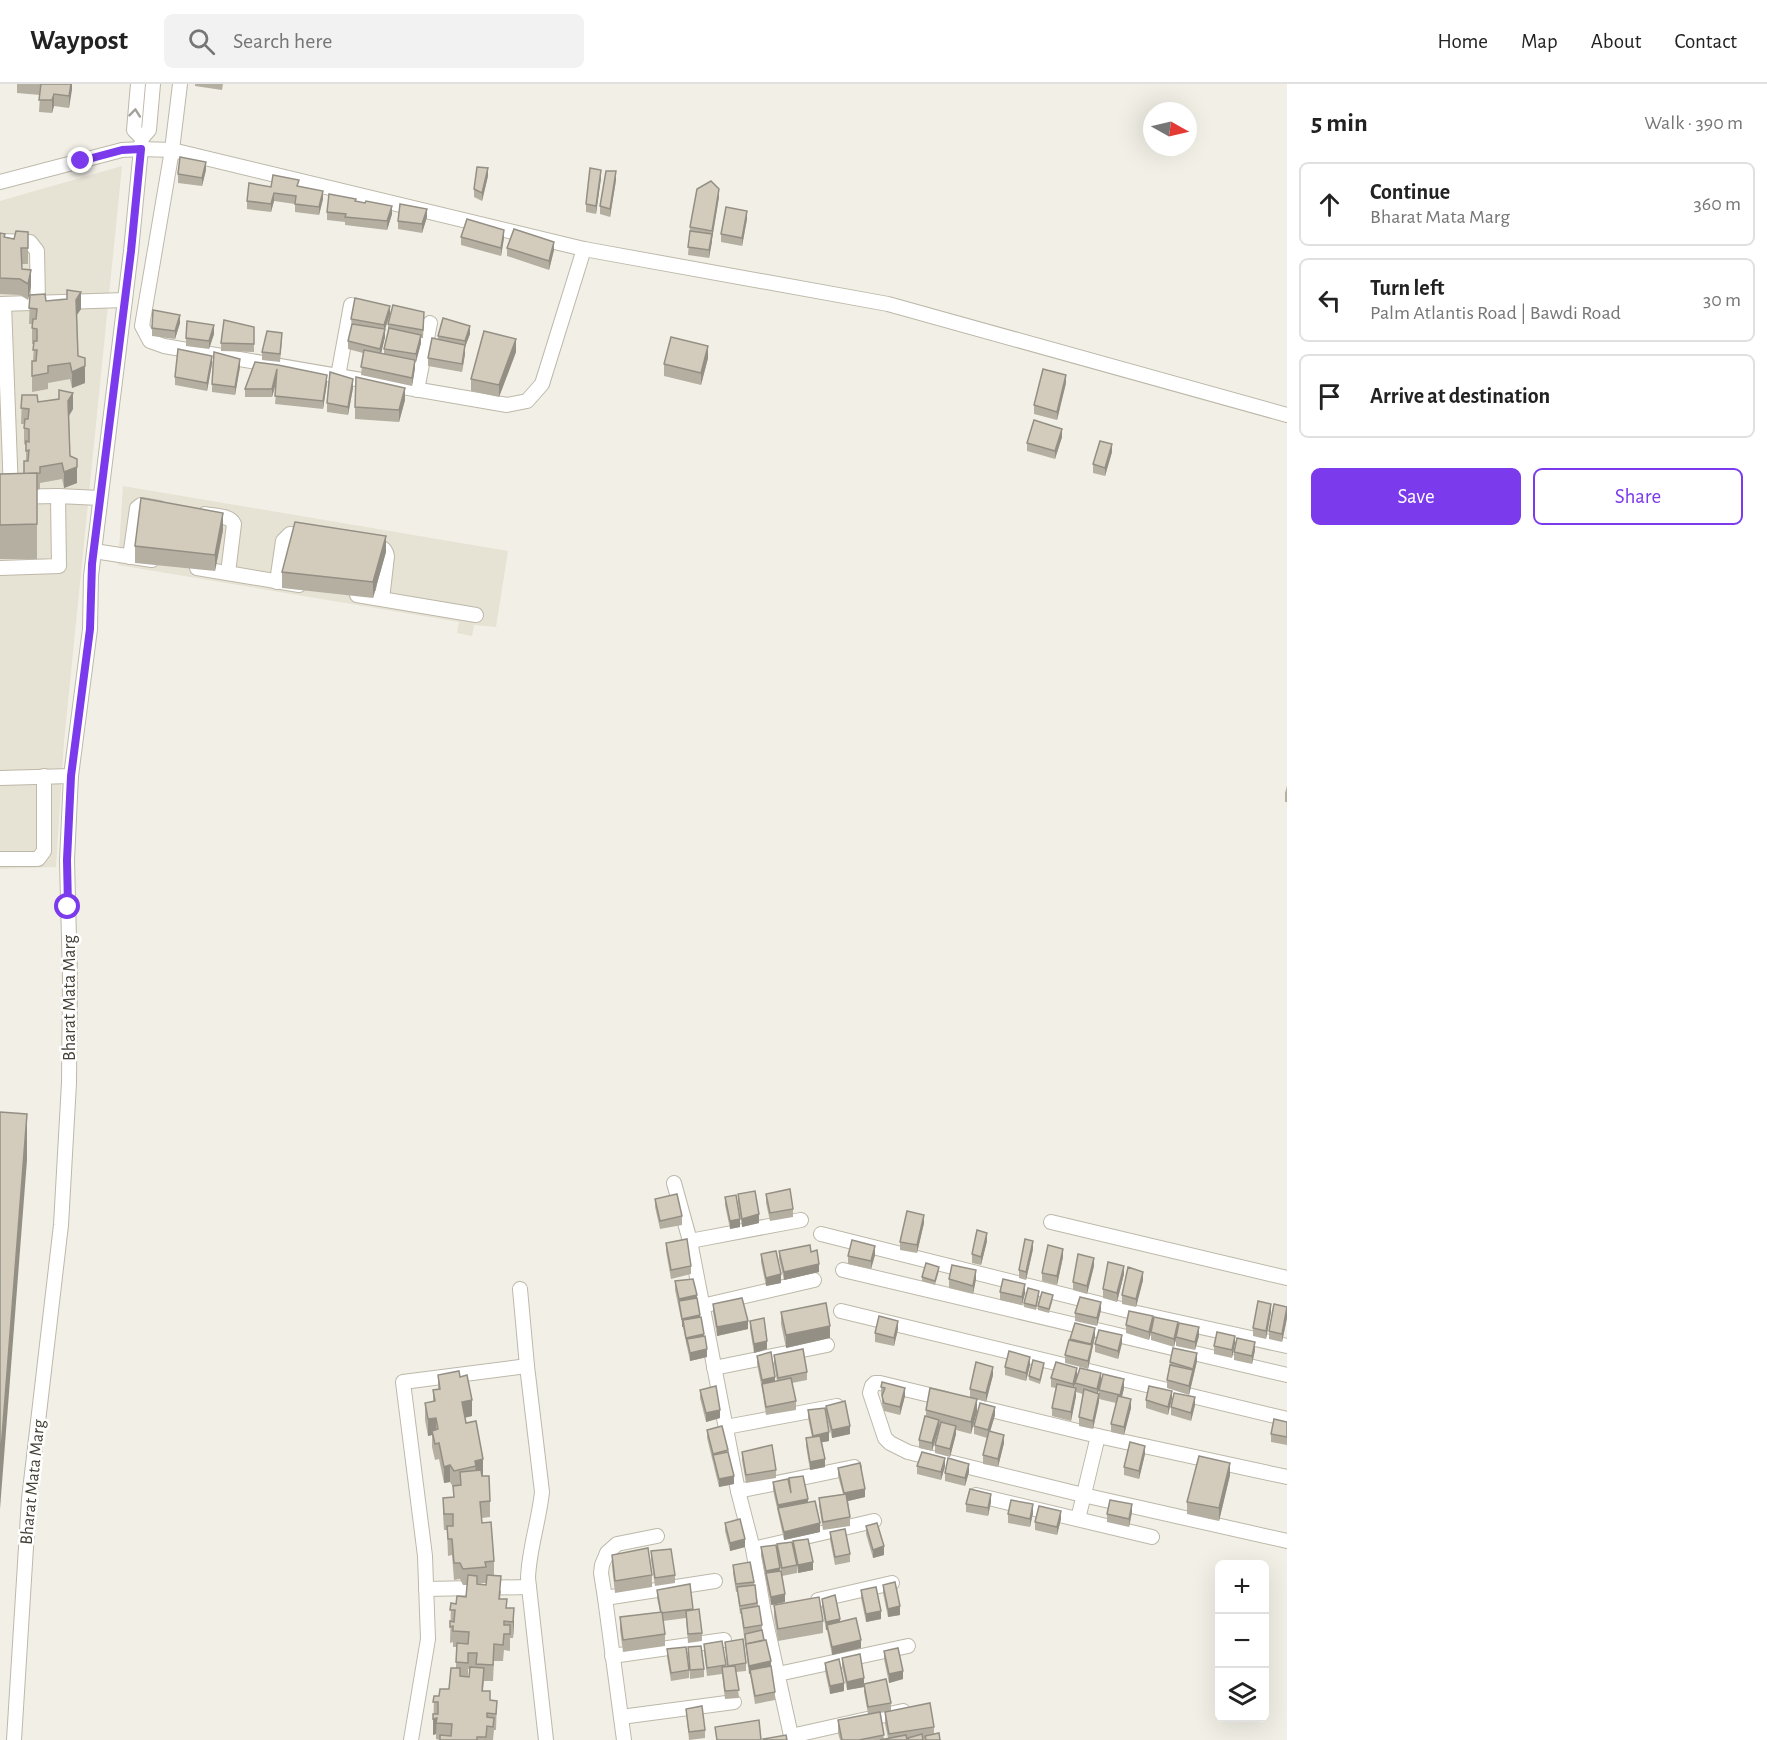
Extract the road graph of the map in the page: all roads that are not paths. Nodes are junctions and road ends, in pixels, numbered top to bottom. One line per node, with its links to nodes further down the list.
1 (138, 84): 4 (street, one-way to 1)
2 (153, 84): 4 (street)
3 (180, 84): 5 (street)
4 (141, 143): 5 (street); 6 (street); 9 (street, Bharat Mata Marg)
5 (172, 150): 8 (street); 14 (street)
6 (0, 182)
7 (0, 241): 10 (street)
8 (584, 249): 15 (street); 16 (street)
9 (125, 300): 10 (street); 19 (street, Bharat Mata Marg)
10 (38, 303): 11 (street)
11 (2, 304): 18 (street)
12 (351, 305): 14 (street)
13 (430, 323): 15 (street)
14 (338, 376): 15 (street)
15 (417, 390)
16 (1287, 415)
17 (58, 496): 18 (street); 19 (street); 28 (street)
18 (5, 497)
19 (100, 498): 24 (street, Bharat Mata Marg)
20 (174, 510): 25 (street)
21 (196, 513): 29 (street)
22 (325, 539): 30 (street)
23 (359, 544): 33 (street)
24 (94, 551): 25 (street); 36 (street, Bharat Mata Marg)
25 (130, 557): 26 (street)
26 (162, 562)
27 (183, 566): 29 (street)
28 (0, 568)
29 (228, 573): 30 (street)
30 (277, 582): 31 (street)
31 (309, 587)
32 (341, 592): 33 (street)
33 (382, 599): 34 (street)
34 (476, 615)
35 (44, 776): 36 (street); 37 (street); 38 (street)
36 (71, 776): 84 (street, Bharat Mata Marg)
37 (0, 777)
38 (0, 860)
39 (674, 1183): 43 (street)
40 (801, 1220): 43 (street)
41 (1051, 1222): 45 (street)
42 (821, 1234): 51 (street)
43 (690, 1241): 48 (street)
44 (843, 1270): 54 (street)
45 (1287, 1278)
46 (814, 1280): 48 (street)
47 (520, 1289): 52 (street)
48 (702, 1306): 53 (street)
49 (841, 1311): 56 (street)
50 (827, 1346): 53 (street)
51 (1287, 1346)
52 (526, 1366): 72 (street); 73 (street)
53 (714, 1368): 57 (street)
54 (1287, 1375)
55 (837, 1406): 57 (street)
56 (1287, 1419)
57 (726, 1427): 61 (street)
58 (1098, 1436): 60 (street); 63 (street); 63 (street)
59 (856, 1466): 61 (street)
60 (1287, 1477)
61 (738, 1491): 69 (street)
62 (973, 1494): 64 (street)
63 (1083, 1496): 64 (street); 68 (street)
64 (1078, 1519): 67 (street)
65 (874, 1521): 69 (street)
66 (657, 1536): 74 (street)
67 (1152, 1537)
68 (1287, 1541)
69 (753, 1549): 79 (street)
70 (716, 1581): 74 (street)
71 (892, 1583): 75 (street)
72 (529, 1587): 73 (street); 86 (street)
73 (426, 1588): 85 (street)
74 (604, 1598): 78 (street)
75 (799, 1605)
76 (724, 1640): 78 (street)
77 (908, 1646): 79 (street)
78 (612, 1656): 82 (street)
79 (778, 1674): 83 (street)
80 (734, 1702): 82 (street)
81 (912, 1709): 83 (street)
82 (621, 1717): 87 (street)
83 (791, 1738)
84 (14, 1740)
85 (411, 1740)
86 (546, 1740)
87 (624, 1740)

